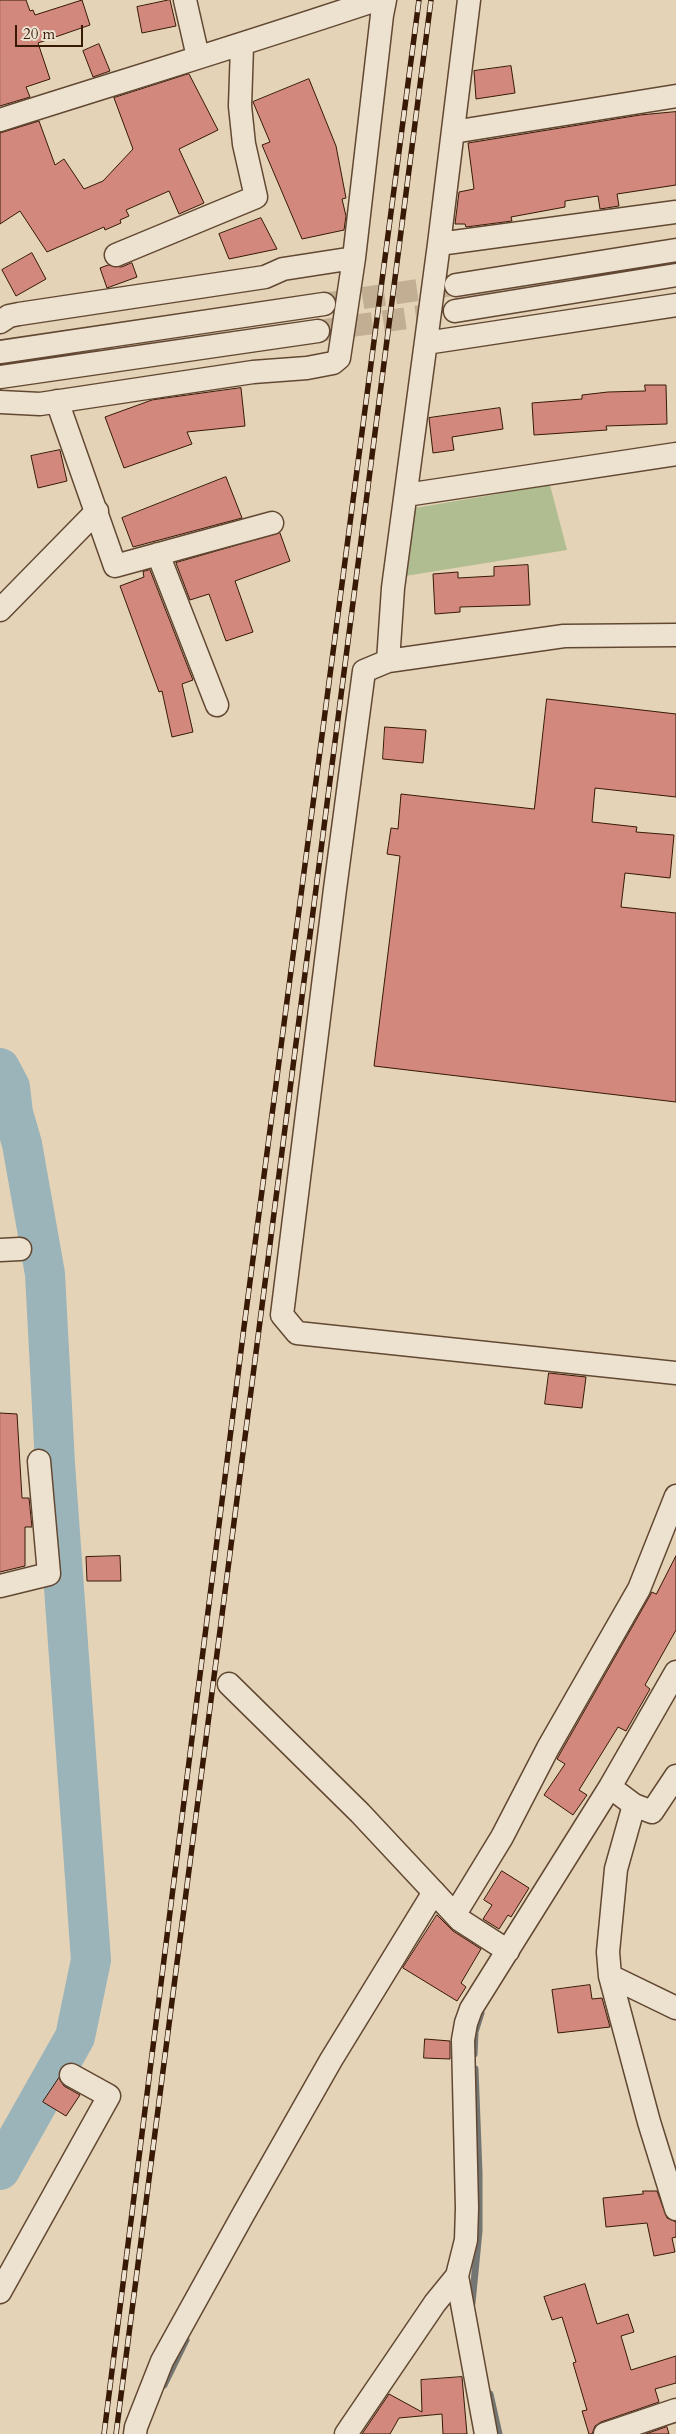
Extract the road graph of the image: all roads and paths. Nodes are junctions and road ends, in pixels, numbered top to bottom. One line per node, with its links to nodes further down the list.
1 (185, 0): 6 (street)
2 (376, 0): 5 (street)
3 (385, 0): 14 (street)
4 (469, 0): 9 (street)
5 (242, 46): 6 (street); 13 (street)
6 (198, 57): 8 (street)
7 (676, 96): 9 (street)
8 (0, 120)
9 (453, 132): 11 (street)
10 (676, 212): 11 (street)
11 (439, 244): 22 (street)
12 (676, 250): 16 (street)
13 (116, 256)
14 (354, 258): 20 (street); 26 (street)
15 (676, 275): 19 (street)
16 (456, 284)
17 (324, 304): 23 (street)
18 (676, 305): 22 (street)
19 (454, 311)
20 (3, 312)
21 (318, 332): 24 (street)
22 (426, 343): 28 (street)
23 (0, 352)
24 (0, 377)
25 (0, 402): 26 (street)
26 (57, 402): 29 (street)
27 (676, 454): 28 (street)
28 (406, 495): 34 (street)
29 (97, 511): 31 (street); 32 (street)
30 (272, 522): 31 (street)
31 (158, 554): 35 (street)
32 (0, 610)
33 (676, 635): 34 (street)
34 (388, 661): 36 (street)
35 (217, 705)
36 (676, 1373)
37 (39, 1461): 39 (street)
38 (676, 1496): 45 (street)
39 (0, 1586)
40 (676, 1672): 43 (street)
41 (229, 1684): 44 (street)
42 (676, 1776): 43 (street)
43 (620, 1794): 46 (street); 47 (street)
44 (434, 1892): 45 (street); 54 (street)
45 (456, 1914): 46 (street)
46 (508, 1951): 51 (street)
47 (610, 1976): 48 (street); 50 (street)
48 (676, 2008)
49 (71, 2075): 52 (street)
50 (676, 2209)
51 (457, 2276): 55 (street); 56 (street)
52 (0, 2292)
53 (676, 2410): 57 (street)
54 (135, 2434)
55 (346, 2434)
56 (486, 2434)
57 (605, 2434)

